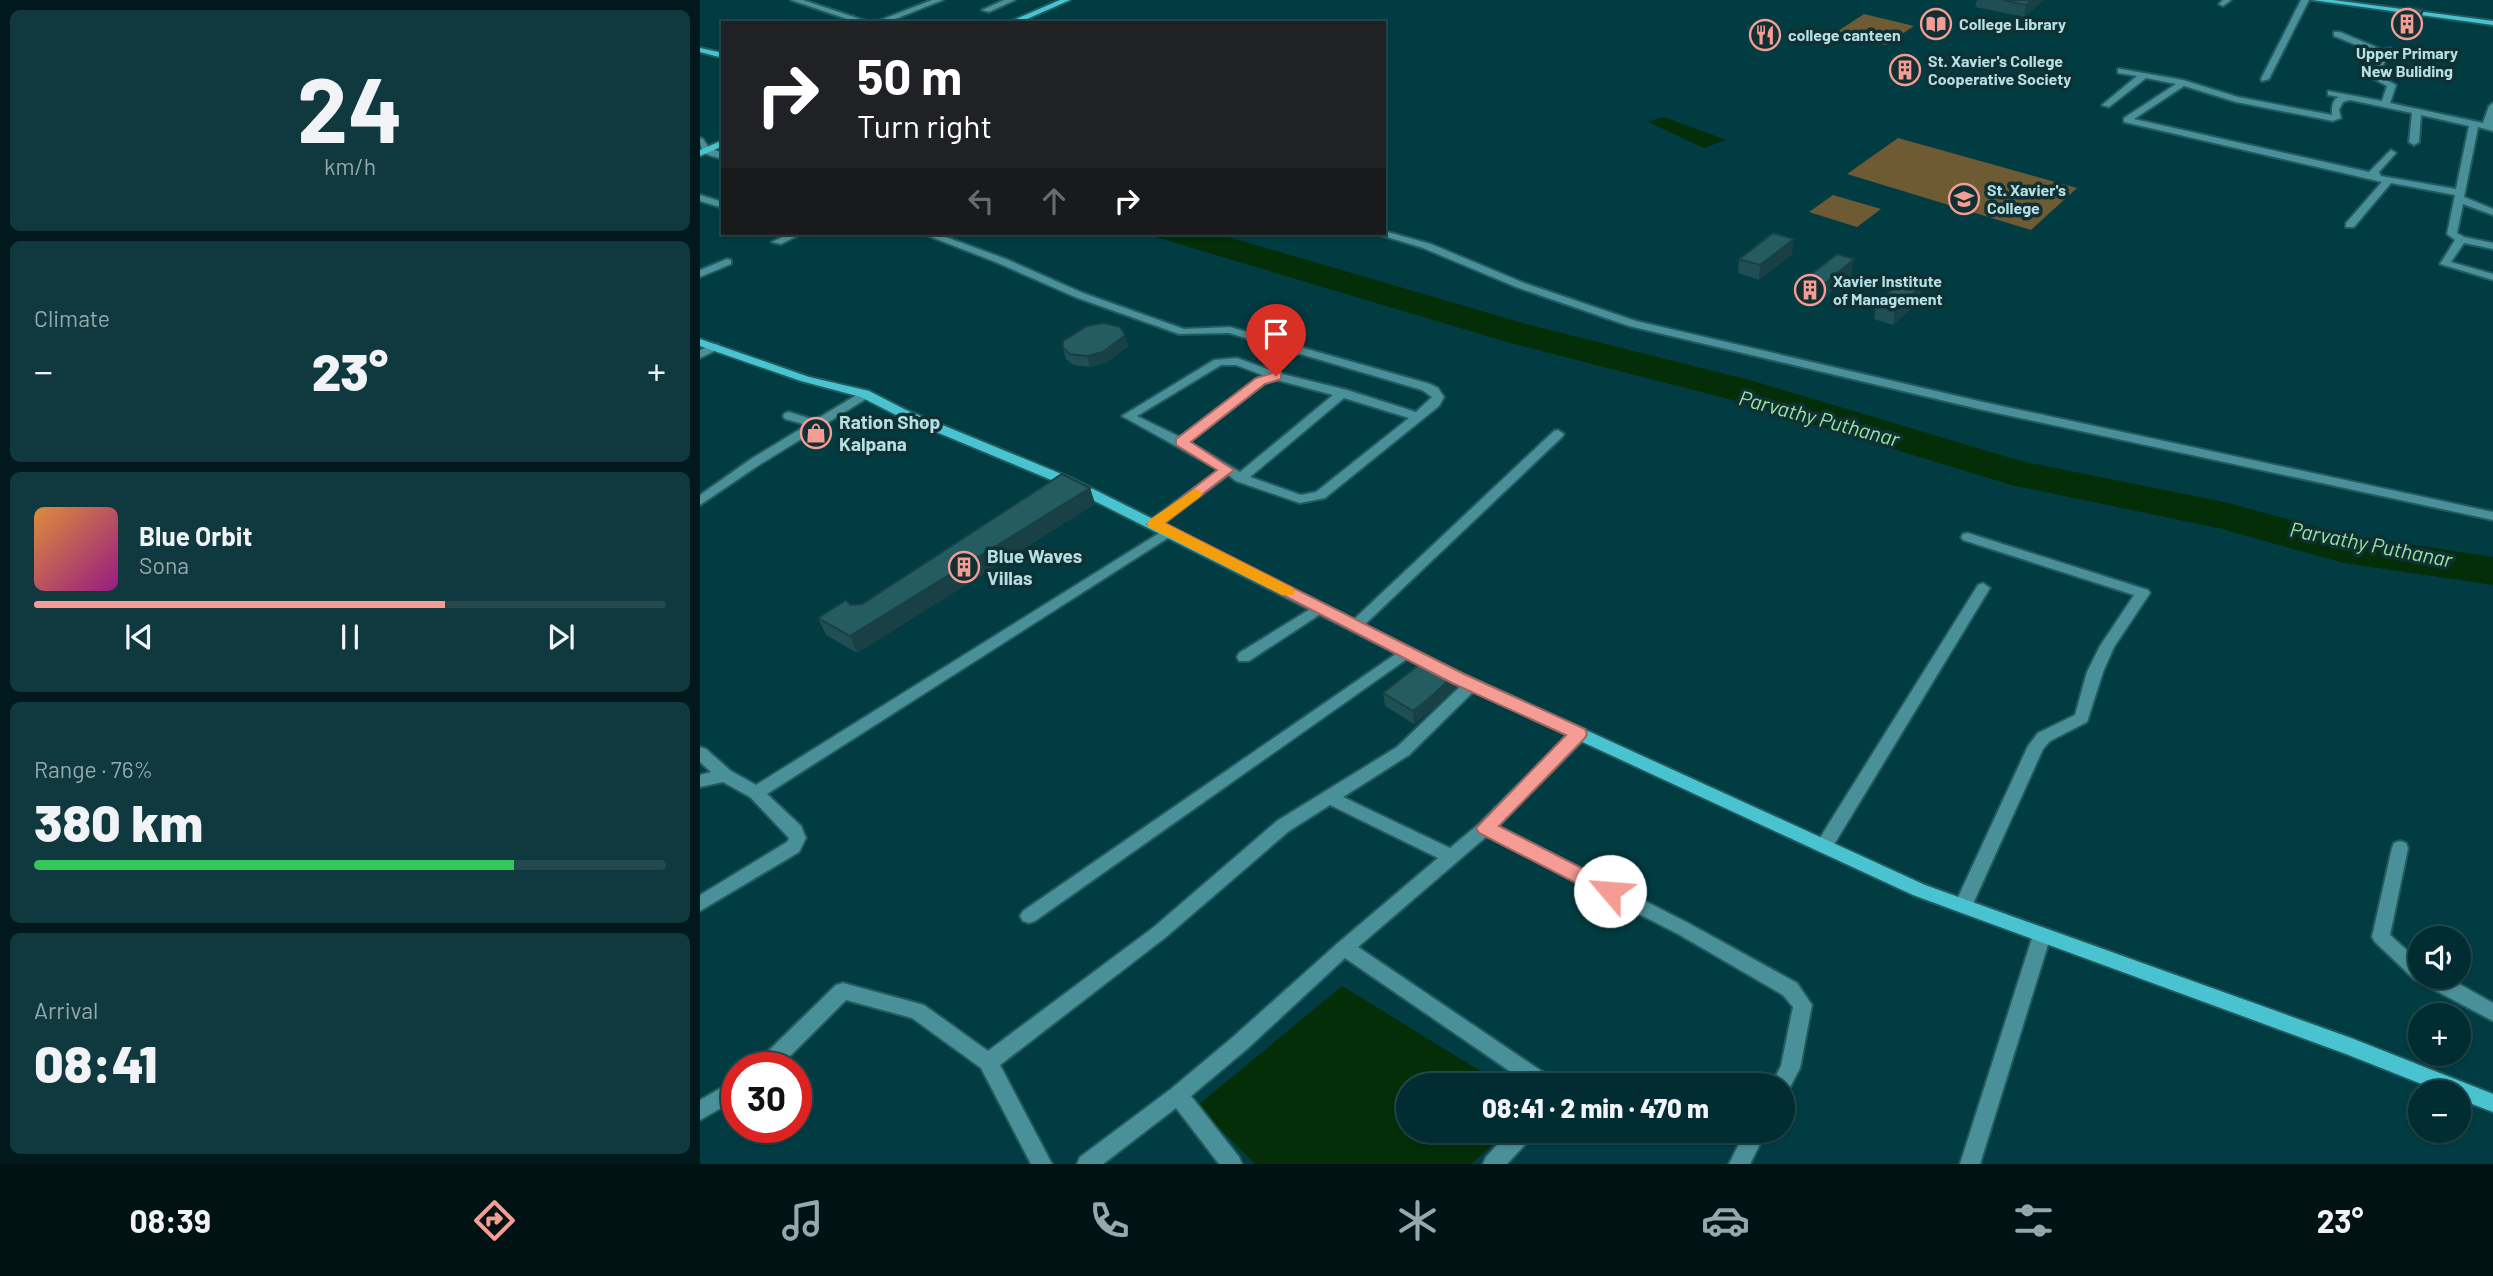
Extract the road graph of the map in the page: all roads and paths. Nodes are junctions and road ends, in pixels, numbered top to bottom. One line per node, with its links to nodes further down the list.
1 (795, 0): 8 (street)
2 (815, 0): 8 (street)
3 (939, 0): 11 (street)
4 (1011, 0): 9 (street)
5 (1066, 0): 12 (street)
6 (2305, 0): 19 (street)
7 (2316, 0): 13 (street)
8 (805, 3): 10 (street)
9 (986, 10)
10 (862, 21)
11 (882, 21)
12 (1016, 21)
13 (2493, 23)
14 (2337, 34): 24 (street)
15 (700, 50): 16 (street)
16 (721, 55)
17 (2121, 71): 18 (street)
18 (2144, 75): 20 (street); 23 (street)
19 (2265, 79)
20 (2183, 83): 22 (street); 35 (street)
21 (2332, 93): 22 (street)
22 (2350, 97): 24 (street)
23 (2106, 104)
24 (2385, 105): 26 (street)
25 (2493, 106): 28 (street)
26 (2417, 111): 27 (street); 30 (street)
27 (2474, 124): 28 (street); 37 (street)
28 (2490, 127)
29 (700, 141): 32 (street)
30 (2414, 142)
31 (721, 144): 32 (street)
32 (703, 152): 34 (street)
33 (2390, 153): 35 (street)
34 (721, 156)
35 (2374, 176): 36 (street)
36 (2388, 181): 37 (street); 41 (street)
37 (2460, 196): 40 (street); 45 (street)
38 (700, 198): 39 (street)
39 (721, 204)
40 (2493, 212)
41 (2350, 225)
42 (793, 235): 46 (street)
43 (931, 235): 57 (street)
44 (1386, 235): 68 (street)
45 (2460, 239): 47 (street); 50 (street)
46 (777, 242)
47 (2493, 246)
48 (727, 262): 49 (street)
49 (700, 274)
50 (2493, 276)
51 (708, 345): 52 (street); 55 (street)
52 (700, 355)
53 (1276, 376): 54 (street); 60 (street); 60 (street)
54 (1343, 393): 57 (street); 64 (street)
55 (865, 394): 58 (street); 65 (street)
56 (789, 416): 58 (street)
57 (1418, 417): 64 (street)
58 (817, 424): 62 (street)
59 (1558, 434): 74 (street)
60 (1181, 442): 63 (street)
61 (740, 454): 62 (street)
62 (755, 462): 67 (street)
63 (1227, 470): 64 (street); 69 (street)
64 (1241, 478)
65 (1066, 481): 66 (street); 69 (street)
66 (1049, 492)
67 (700, 501)
68 (2493, 516)
69 (1154, 524): 70 (street)
70 (1169, 531): 73 (street); 82 (street)
71 (1968, 537): 89 (street)
72 (1983, 588): 85 (street)
73 (1320, 608): 74 (street); 76 (street)
74 (1355, 626): 75 (street)
75 (1406, 652): 77 (street); 90 (street)
76 (1244, 657)
77 (1471, 685): 78 (street); 83 (street)
78 (1578, 734): 84 (street); 85 (street)
79 (700, 753): 80 (street)
80 (725, 775): 81 (street); 82 (street)
81 (700, 781)
82 (756, 793): 88 (street)
83 (1329, 797): 87 (street); 97 (street)
84 (1486, 828): 87 (street); 99 (street)
85 (1824, 846): 89 (street)
86 (2400, 848): 93 (street)
87 (1452, 857): 92 (street)
88 (700, 904)
89 (1963, 906): 91 (street)
90 (1029, 916)
91 (2042, 935): 102 (street); 111 (street)
92 (1344, 948): 98 (street); 100 (street)
93 (2408, 961)
94 (2450, 989): 95 (street)
95 (2493, 1013)
96 (780, 1052): 97 (street)
97 (988, 1062): 106 (street)
98 (1528, 1073)
99 (1787, 1073)
100 (1178, 1095): 107 (street); 108 (street)
101 (721, 1098): 103 (street)
102 (2493, 1103)
103 (700, 1111)
104 (1513, 1143): 109 (street)
105 (1750, 1143): 110 (street)
106 (1042, 1164)
107 (1087, 1164)
108 (1232, 1164)
109 (1493, 1164)
110 (1739, 1164)
111 (1970, 1164)

